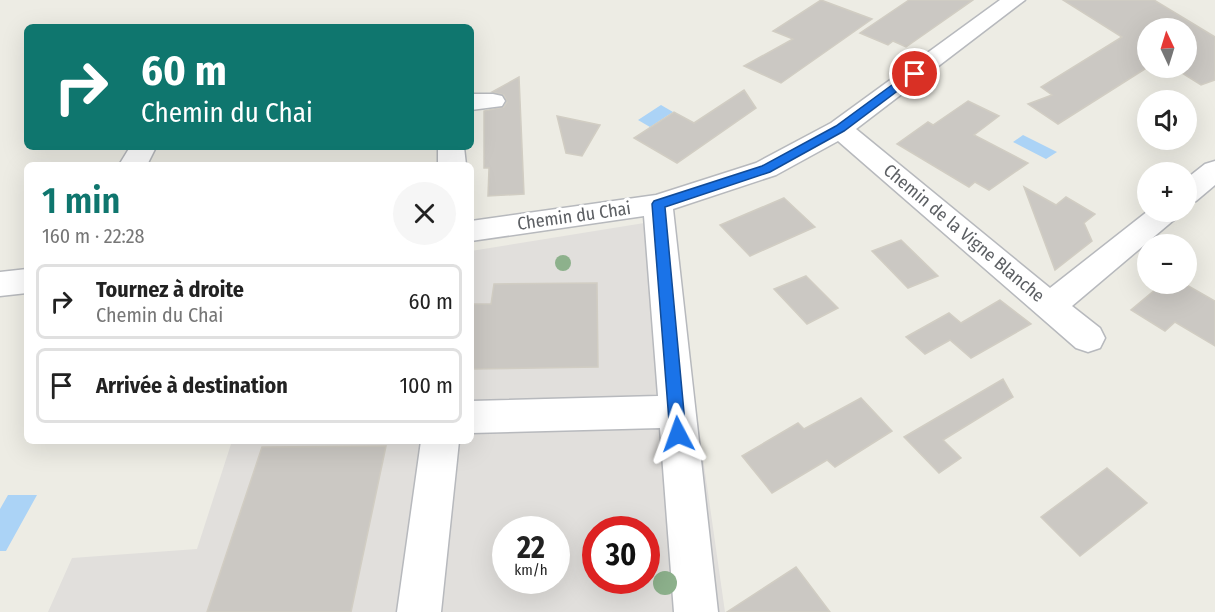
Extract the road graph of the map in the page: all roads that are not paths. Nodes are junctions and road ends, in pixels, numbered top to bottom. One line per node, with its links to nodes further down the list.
1 (1014, 0): 2 (street, Chemin du Chai)
2 (840, 129): 5 (street, Chemin du Chai); 10 (street, Chemin de la Vigne Blanche)
3 (1215, 170): 4 (street)
4 (1197, 185)
5 (658, 204): 7 (street, Chemin du Chai); 12 (street)
6 (1153, 222): 10 (street)
7 (474, 231)
8 (24, 281): 9 (street)
9 (0, 284)
10 (1050, 306): 11 (street, Chemin de la Vigne Blanche)
11 (1088, 338)
12 (676, 412): 13 (street); 16 (street)
13 (474, 417)
14 (440, 444): 15 (street)
15 (419, 612)
16 (696, 612)

